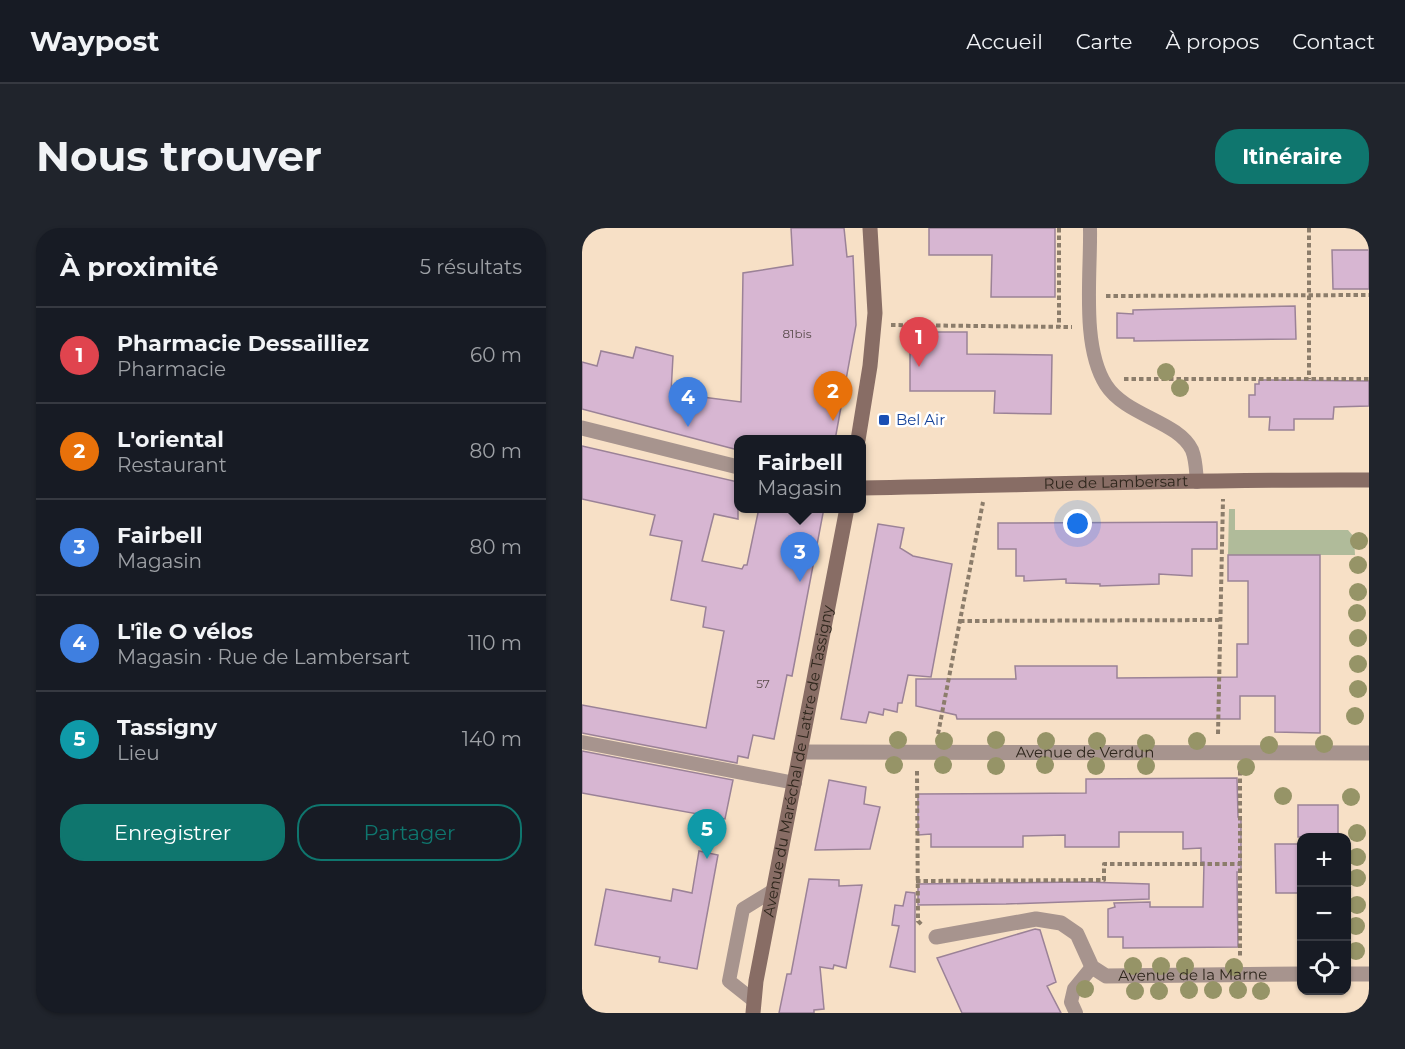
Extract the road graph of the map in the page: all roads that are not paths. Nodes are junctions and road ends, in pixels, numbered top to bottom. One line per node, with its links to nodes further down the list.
1 (870, 228): 4 (main road)
2 (1090, 228): 7 (lane)
3 (582, 428): 5 (street)
4 (859, 435)
5 (734, 465)
6 (1369, 480): 7 (main road, Rue de Lambersart)
7 (1197, 482): 8 (main road, Rue de Lambersart)
8 (866, 488)
9 (846, 513): 11 (main road, Avenue du Maréchal de Lattre de Tassigny)
10 (582, 742): 13 (lane)
11 (801, 752): 12 (street, Avenue de Verdun); 13 (main road, Avenue du Maréchal de Lattre de Tassigny)
12 (1369, 753)
13 (795, 783): 14 (main road, Avenue du Maréchal de Lattre de Tassigny)
14 (774, 890): 20 (main road, Avenue du Maréchal de Lattre de Tassigny); 20 (lane)
15 (936, 937): 16 (street)
16 (1092, 967): 19 (street, Avenue de la Marne); 21 (lane)
17 (1351, 974): 18 (street)
18 (1369, 974)
19 (1297, 975)
20 (753, 1007)
21 (1076, 1013)

